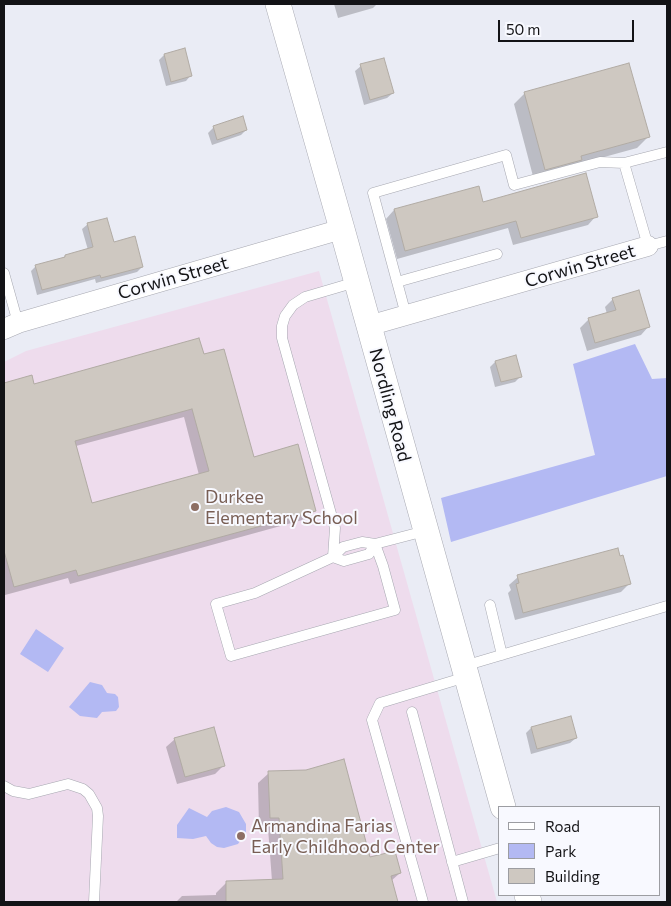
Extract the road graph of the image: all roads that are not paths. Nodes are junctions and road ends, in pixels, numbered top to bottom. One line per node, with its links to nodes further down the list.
1 (278, 4): 4 (street, Nordling Road)
2 (667, 152): 3 (lane)
3 (624, 163): 6 (lane); 10 (lane)
4 (342, 229): 9 (street, Nordling Road); 12 (street, Corwin Street)
5 (667, 241): 6 (lane)
6 (648, 246): 11 (street, Corwin Street)
7 (497, 254): 10 (lane)
8 (4, 273): 12 (lane)
9 (356, 282): 13 (street, Nordling Road); 16 (lane)
10 (397, 282): 11 (lane)
11 (406, 315): 13 (street, Corwin Street)
12 (11, 326)
13 (368, 326): 14 (street, Nordling Road)
14 (425, 531): 15 (lane); 20 (street, Nordling Road)
15 (374, 544): 16 (lane); 16 (lane)
16 (333, 557)
17 (490, 605): 19 (lane)
18 (667, 606): 19 (lane)
19 (502, 655): 20 (lane)
20 (464, 671): 23 (street, Nordling Road); 27 (lane)
21 (412, 712): 25 (lane)
22 (4, 786): 26 (lane)
23 (503, 806)
24 (498, 849): 25 (lane)
25 (452, 862): 28 (lane)
26 (94, 902)
27 (423, 902)
28 (463, 902)

